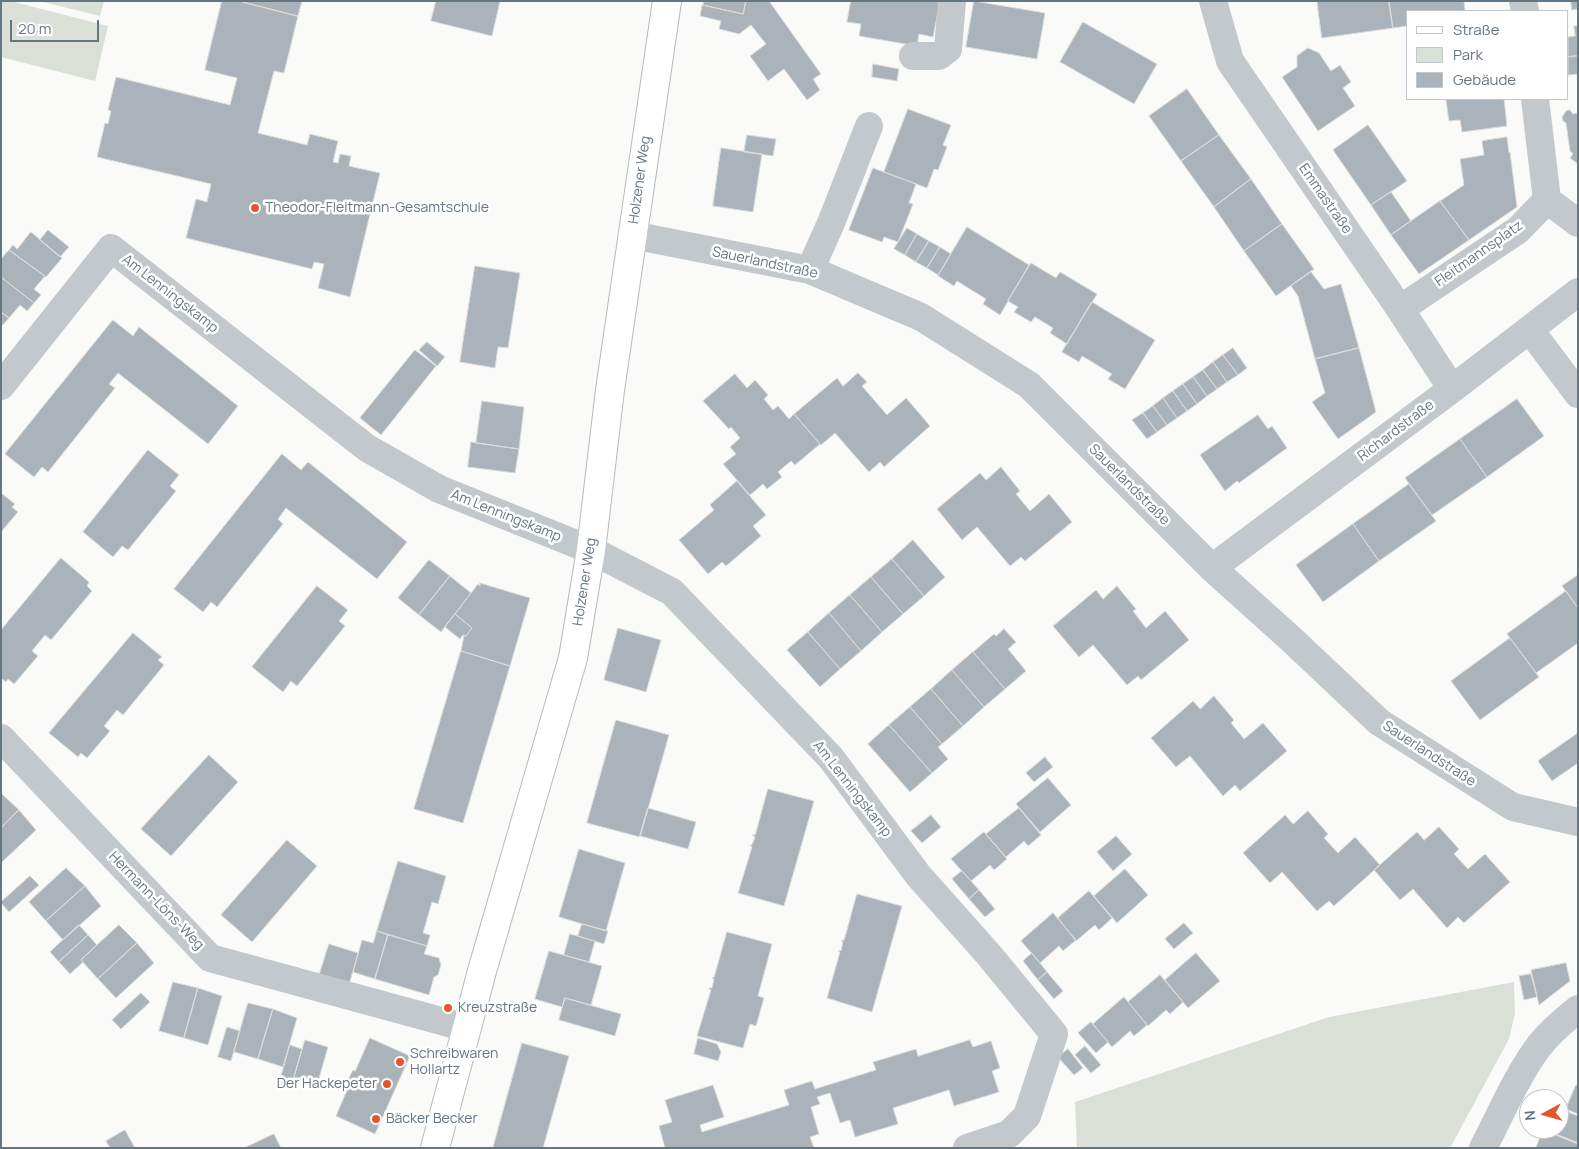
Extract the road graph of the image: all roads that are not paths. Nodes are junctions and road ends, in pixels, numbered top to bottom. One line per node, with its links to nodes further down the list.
1 (667, 1): 9 (main road, Holzener Weg)
2 (952, 1): 4 (street)
3 (1213, 1): 12 (street, Emmastraße)
4 (913, 56)
5 (1535, 100): 7 (street)
6 (869, 126): 10 (street)
7 (1547, 200): 8 (street); 12 (street, Fleitmannsplatz)
8 (1578, 224)
9 (632, 236): 10 (street, Sauerlandstraße); 17 (main road, Holzener Weg)
10 (810, 270): 18 (street, Sauerlandstraße)
11 (1578, 292): 13 (street, Richardstraße)
12 (1400, 309): 15 (street, Emmastraße)
13 (1530, 330): 15 (street, Richardstraße); 16 (street)
14 (1, 386): 17 (street, Am Lenningskamp)
15 (1452, 389): 18 (street, Richardstraße)
16 (1578, 394)
17 (591, 550): 22 (main road, Holzener Weg); 24 (street, Am Lenningskamp)
18 (1212, 568): 20 (street, Sauerlandstraße)
19 (1, 738): 22 (street, Hermann-Löns-Weg)
20 (1578, 822)
21 (1578, 1008): 25 (street)
22 (467, 1028): 23 (main road, Holzener Weg)
23 (435, 1148)
24 (967, 1148)
25 (1483, 1148)

